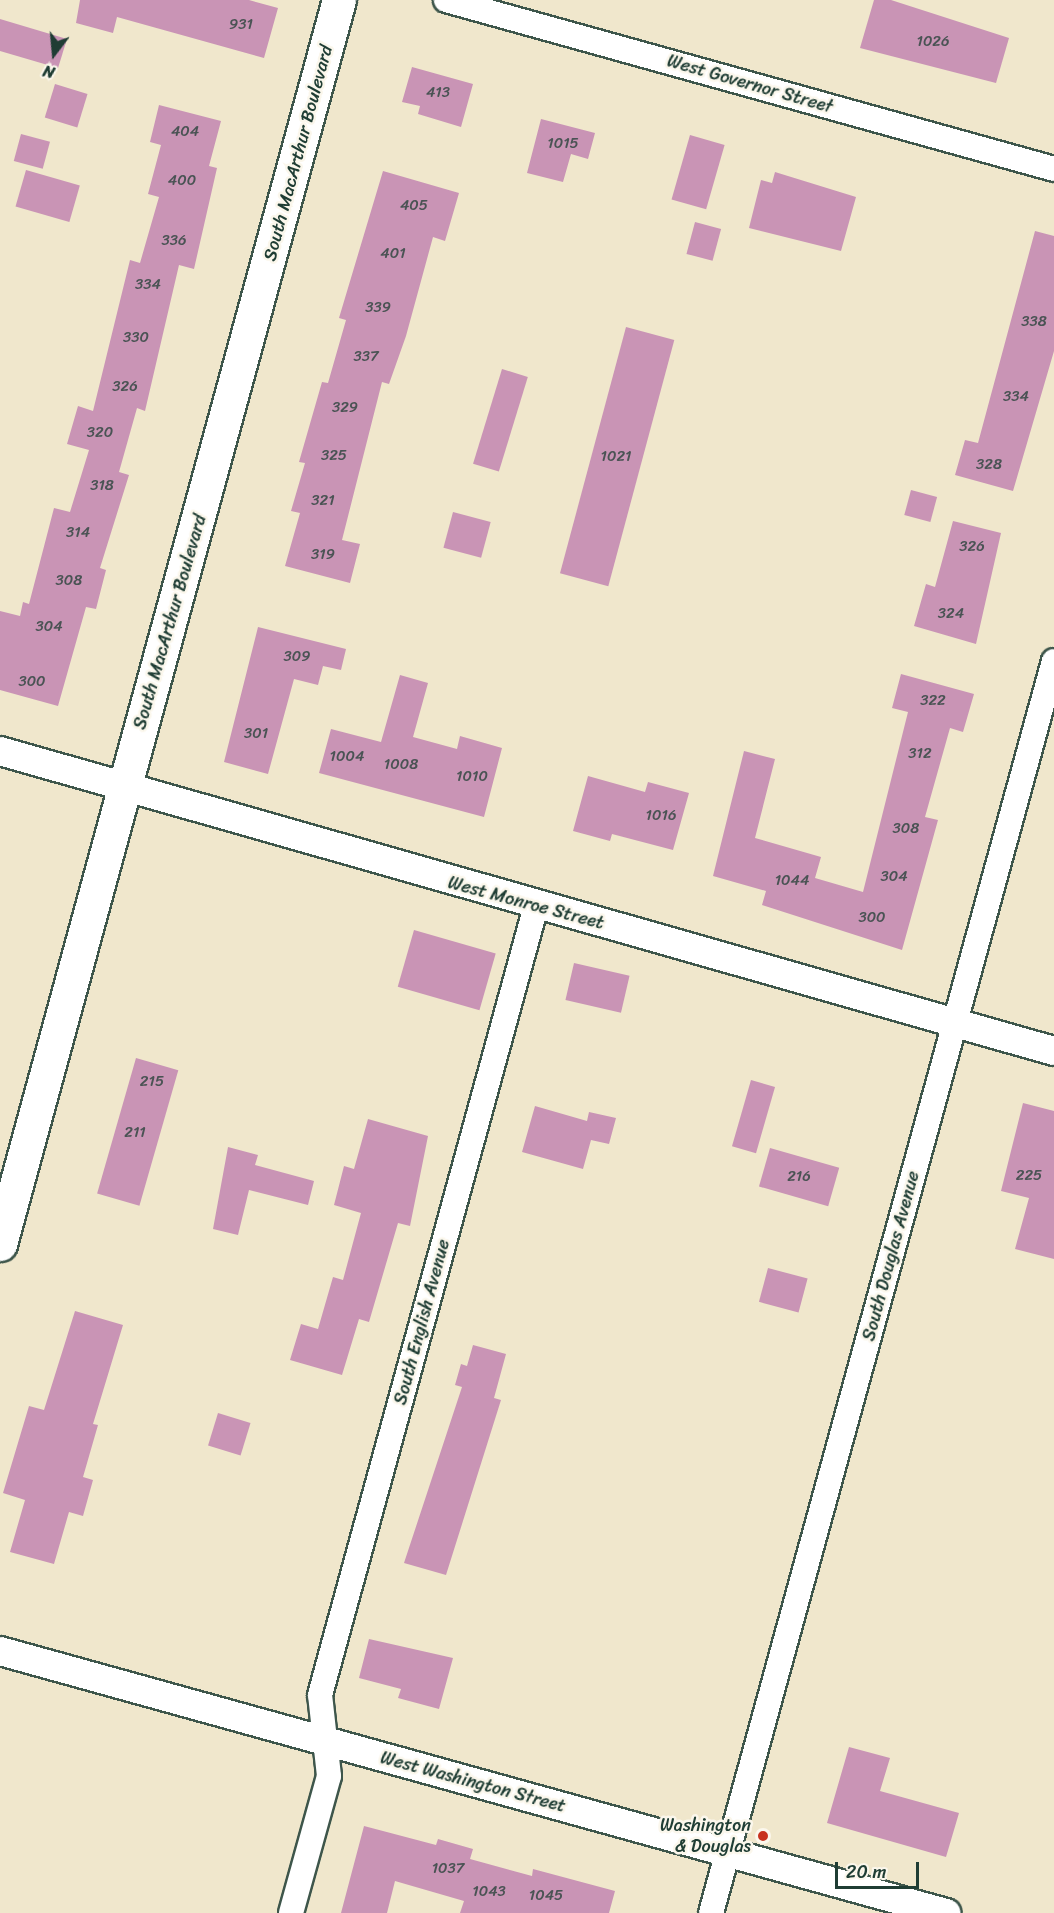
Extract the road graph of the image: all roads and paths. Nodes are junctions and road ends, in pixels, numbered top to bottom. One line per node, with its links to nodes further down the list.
1 (339, 0): 6 (main road, South MacArthur Boulevard)
2 (446, 0): 3 (street, West Governor Street)
3 (1054, 169)
4 (1054, 661): 8 (street, South Douglas Avenue)
5 (0, 751): 6 (street, West Monroe Street)
6 (124, 786): 7 (street, West Monroe Street); 10 (main road, South MacArthur Boulevard)
7 (536, 906): 8 (street, West Monroe Street); 12 (street, South English Avenue)
8 (955, 1021): 9 (street, West Monroe Street); 13 (street, South Douglas Avenue)
9 (1054, 1050)
10 (0, 1244)
11 (0, 1651): 12 (street, West Washington Street)
12 (321, 1740): 13 (street, West Washington Street); 14 (street, South English Avenue)
13 (728, 1852): 15 (street, South Douglas Avenue); 16 (street, West Washington Street)
14 (291, 1913)
15 (711, 1913)
16 (946, 1913)

